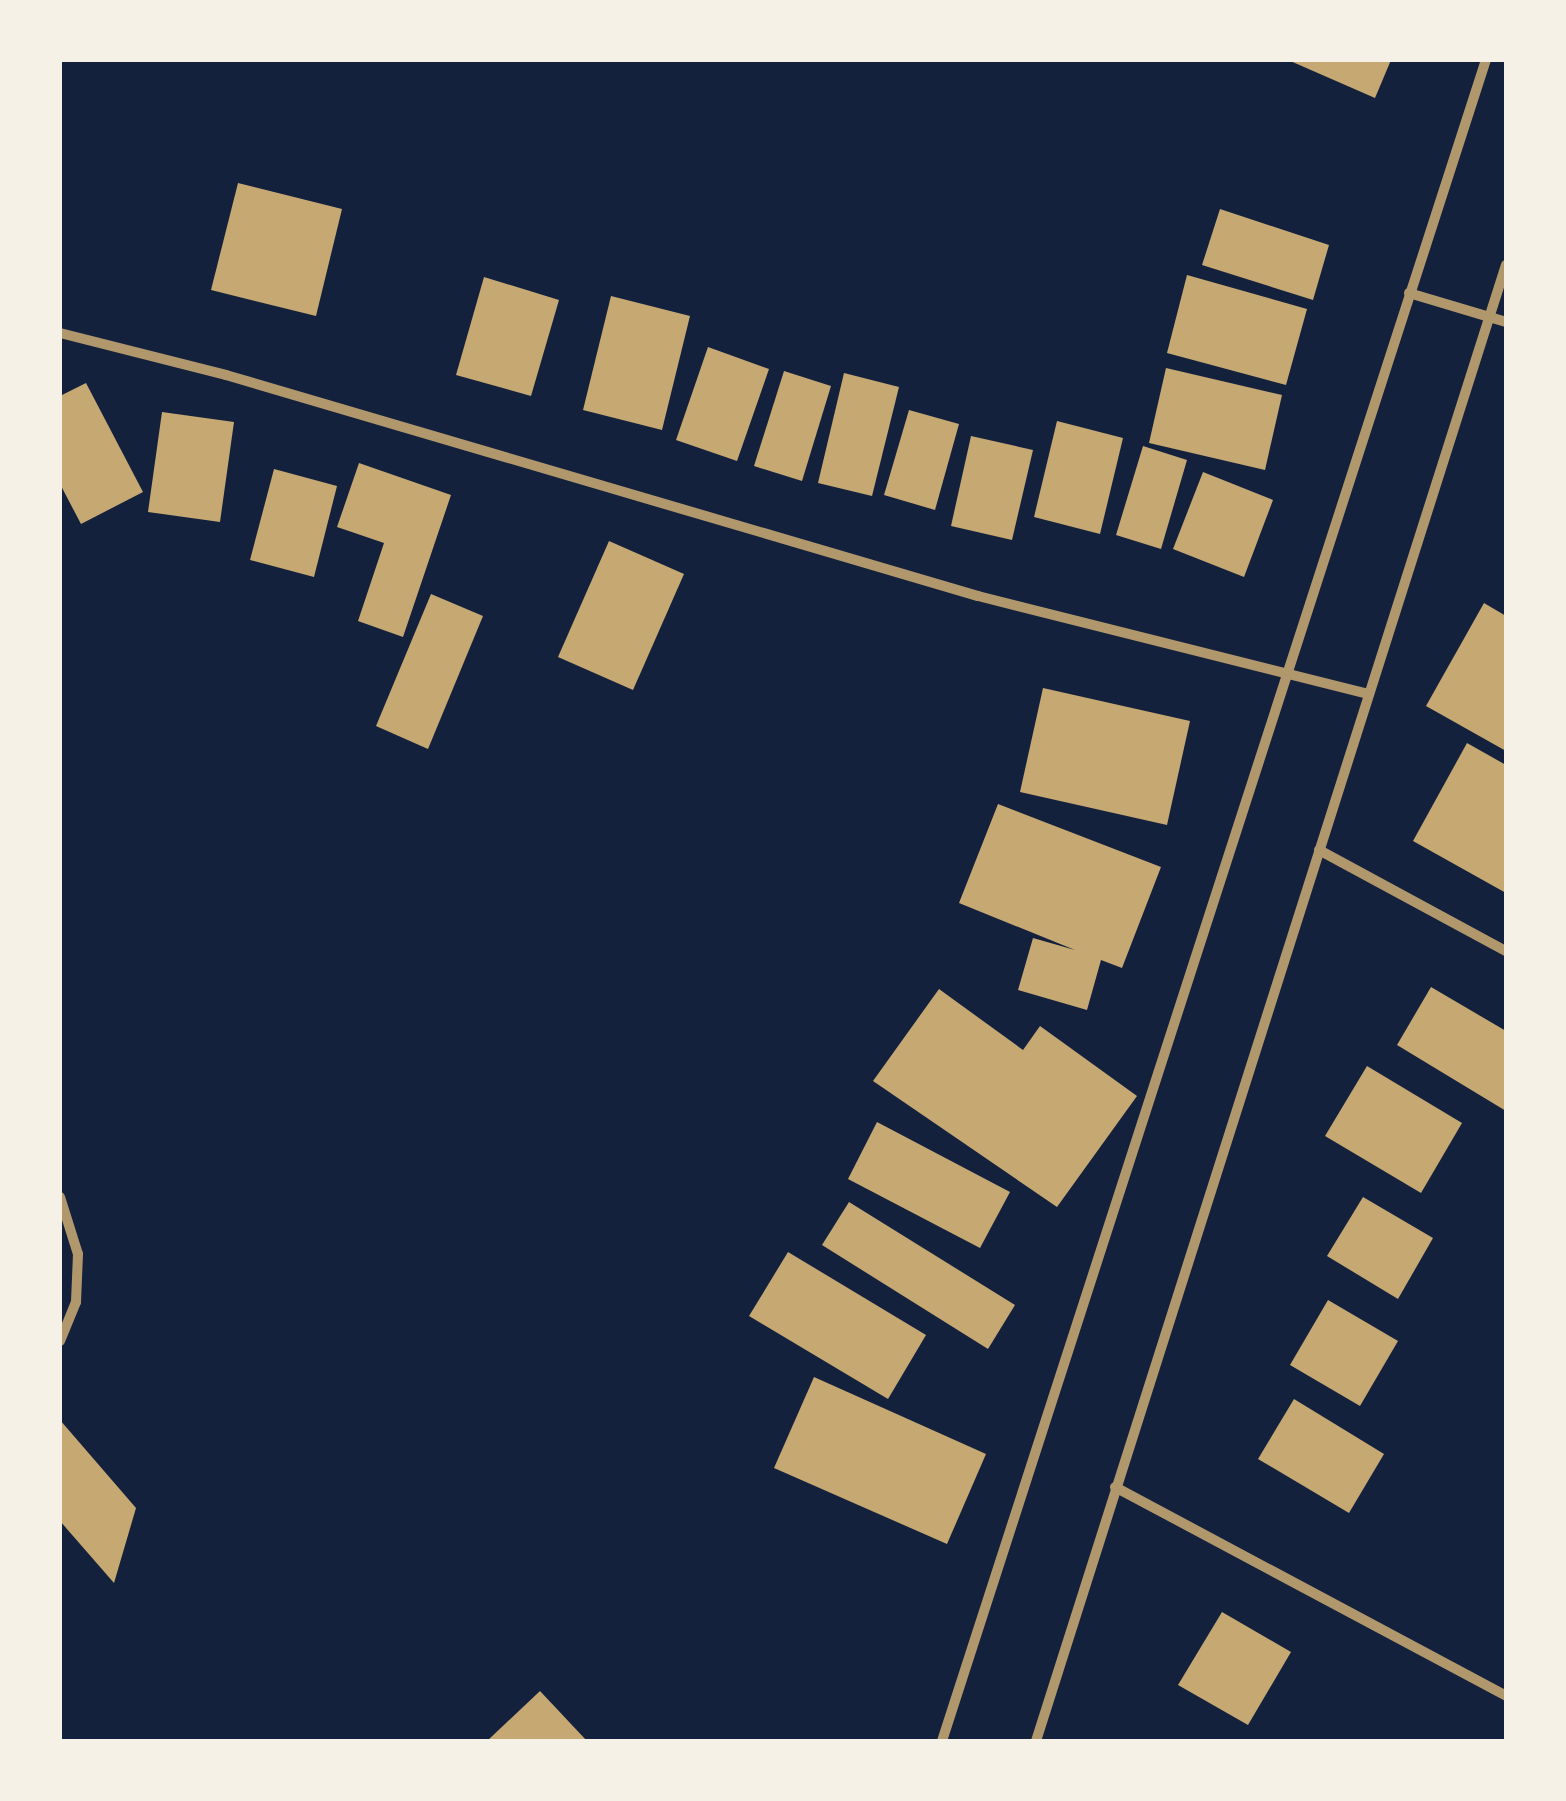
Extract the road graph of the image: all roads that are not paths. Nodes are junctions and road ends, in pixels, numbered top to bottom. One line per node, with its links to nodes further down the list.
1 (1486, 60): 3 (street)
2 (1506, 265): 4 (street)
3 (1409, 293): 4 (street); 7 (street)
4 (1489, 317): 5 (street); 8 (street)
5 (1506, 322)
6 (60, 333): 7 (street)
7 (1289, 674): 8 (street); 15 (street)
8 (1369, 694): 9 (street)
9 (1320, 850): 10 (street); 13 (street)
10 (1506, 951)
11 (60, 1197): 12 (street)
12 (60, 1341)
13 (1114, 1487): 14 (street); 16 (street)
14 (1506, 1696)
15 (942, 1741)
16 (1036, 1741)

